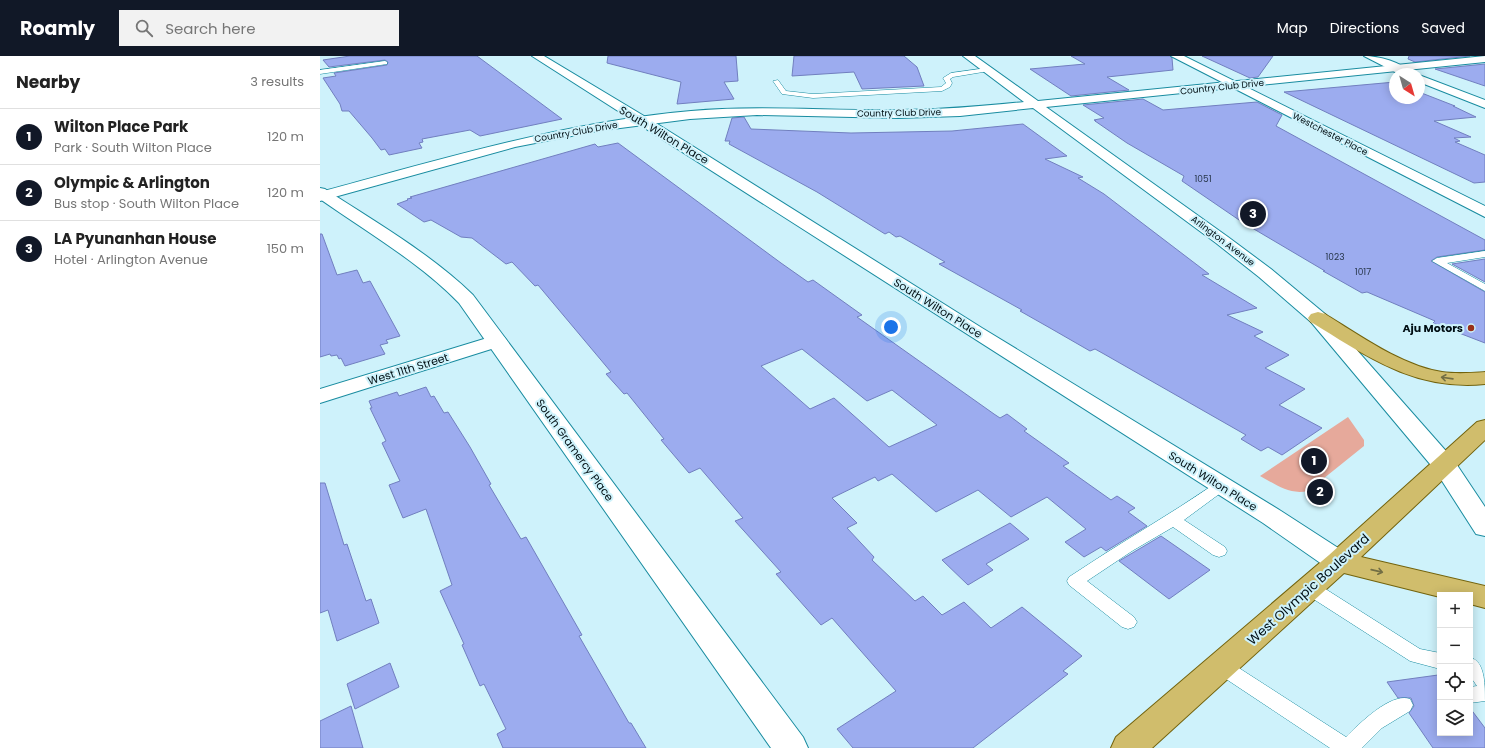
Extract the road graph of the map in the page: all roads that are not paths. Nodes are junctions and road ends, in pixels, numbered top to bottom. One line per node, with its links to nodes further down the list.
1 (537, 56): 18 (street, South Wilton Place)
2 (968, 56): 9 (street, Arlington Avenue)
3 (1176, 56): 14 (street, Westchester Place)
4 (1369, 56): 7 (street)
5 (1485, 59): 8 (street, Country Club Drive)
6 (385, 63): 10 (lane)
7 (1395, 68)
8 (1423, 68)
9 (987, 70): 15 (lane); 17 (street, Arlington Avenue)
10 (320, 72)
11 (1389, 72): 14 (street, Country Club Drive)
12 (1425, 80): 16 (street)
13 (776, 81): 15 (lane)
14 (1236, 85): 17 (street, Country Club Drive); 20 (street, Westchester Place)
15 (801, 103): 17 (street, Country Club Drive); 18 (street, Country Club Drive)
16 (1485, 104)
17 (1036, 105): 23 (street, Arlington Avenue)
18 (642, 121): 19 (street, Country Club Drive); 29 (street, South Wilton Place)
19 (321, 195): 24 (street, South Gramercy Place)
20 (1485, 212)
21 (1485, 254): 22 (lane)
22 (1485, 288)
23 (1318, 318): 25 (main road, one-way to 23); 28 (street, Arlington Avenue)
24 (497, 341): 26 (street, West 11th Street); 42 (street, South Gramercy Place)
25 (1485, 378)
26 (320, 396)
27 (1485, 427): 28 (main road, West Olympic Boulevard)
28 (1444, 465): 31 (street); 33 (main road, West Olympic Boulevard)
29 (1221, 486): 30 (lane); 33 (street, South Wilton Place)
30 (1173, 520): 32 (lane); 36 (lane)
31 (1485, 527)
32 (1219, 551)
33 (1339, 562): 34 (main road, West Olympic Boulevard); 35 (main road, one-way to 35)
34 (1310, 588): 37 (lane); 38 (main road, West Olympic Boulevard)
35 (1485, 597)
36 (1128, 622)
37 (1437, 660)
38 (1221, 666): 43 (main road, West Olympic Boulevard); 44 (lane)
39 (1485, 693): 40 (lane)
40 (1473, 695)
41 (1403, 705): 44 (lane)
42 (791, 748)
43 (1128, 748)
44 (1347, 748)

